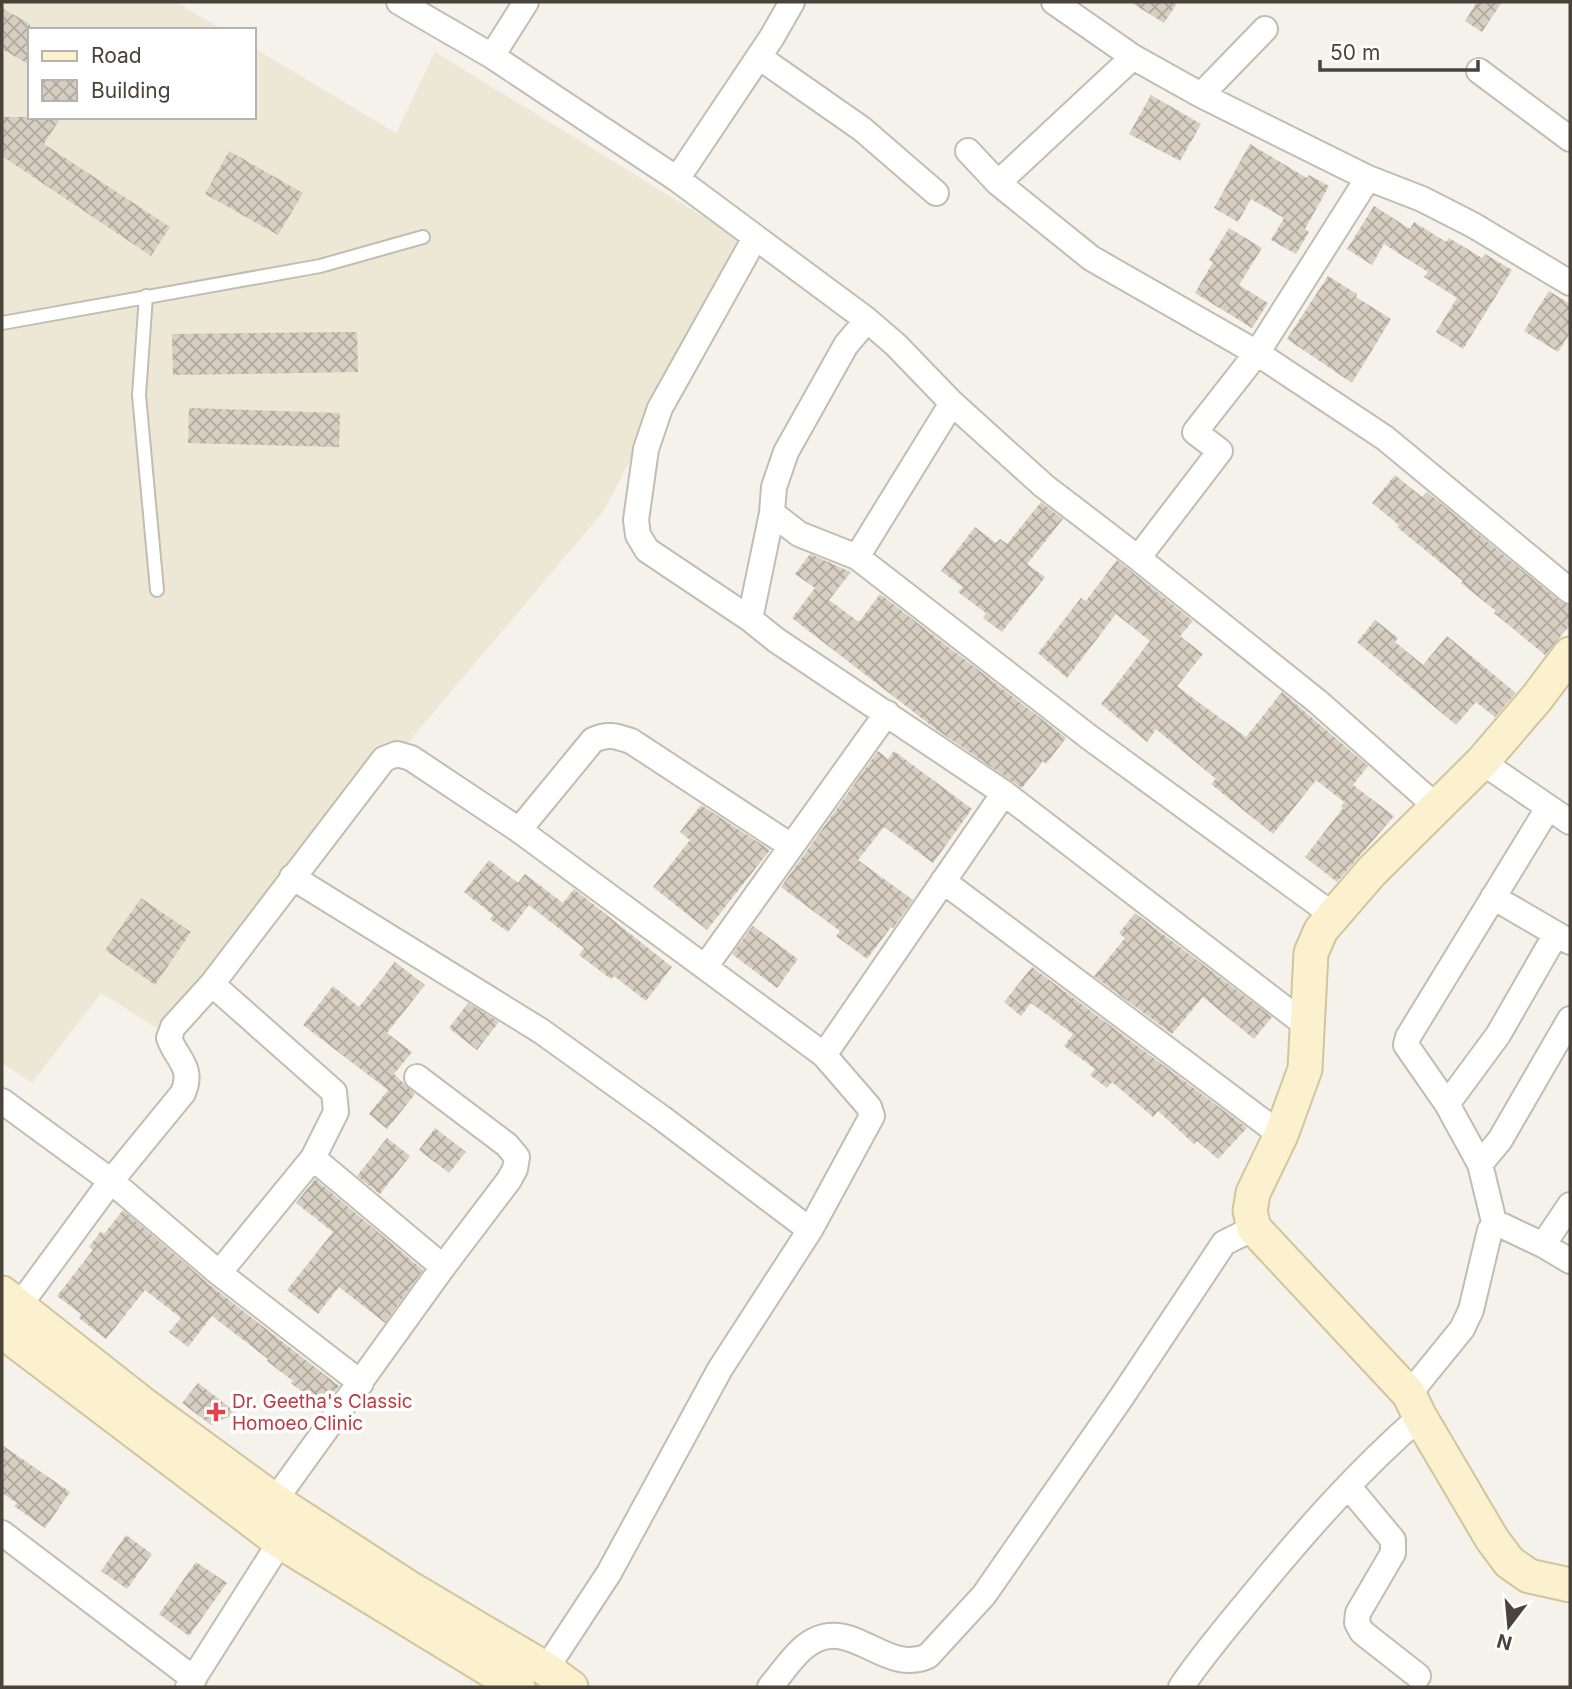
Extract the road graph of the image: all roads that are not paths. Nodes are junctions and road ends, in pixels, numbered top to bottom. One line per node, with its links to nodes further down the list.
1 (399, 2): 6 (street)
2 (526, 2): 6 (street)
3 (792, 2): 7 (street)
4 (1054, 2): 8 (street)
5 (1265, 29): 10 (street)
6 (492, 56): 14 (street)
7 (759, 57): 14 (street); 16 (street)
8 (1133, 58): 10 (street); 15 (street)
9 (1479, 71): 11 (street)
10 (1201, 95): 13 (street)
11 (1570, 139)
12 (968, 151): 15 (street)
13 (1368, 178): 19 (street); 23 (street)
14 (677, 179): 18 (street)
15 (998, 183): 23 (street)
16 (936, 192)
17 (423, 237): 20 (lane)
18 (755, 238): 21 (street); 30 (street)
19 (1570, 282)
20 (146, 296): 22 (lane); 28 (lane)
21 (867, 320): 24 (street); 25 (street)
22 (2, 323)
23 (1257, 353): 27 (street); 29 (street)
24 (952, 403): 26 (street); 27 (street)
25 (772, 513): 26 (street); 30 (street)
26 (857, 557): 43 (street)
27 (1138, 558): 36 (street)
28 (157, 590)
29 (1570, 591)
30 (750, 620): 32 (street)
31 (1570, 654): 33 (street)
32 (887, 713): 34 (street); 39 (street)
33 (1482, 762): 35 (street); 36 (street)
34 (1004, 793): 41 (street); 48 (street)
35 (1548, 807): 37 (street); 42 (street)
36 (1438, 808): 43 (street)
37 (1570, 822)
38 (519, 830): 39 (street); 40 (street); 45 (street)
39 (791, 846): 45 (street)
40 (292, 877): 46 (street); 60 (street)
41 (943, 881): 49 (street); 53 (street)
42 (1493, 897): 44 (street); 52 (street)
43 (1333, 915): 48 (street)
44 (1563, 938): 52 (street)
45 (705, 967): 49 (street)
46 (212, 984): 54 (street); 56 (street)
47 (1570, 1019): 55 (street)
48 (1306, 1025): 53 (street)
49 (824, 1055): 60 (street)
50 (417, 1077): 63 (street)
51 (2, 1101): 56 (street)
52 (1447, 1104): 55 (street)
53 (1281, 1135): 59 (street)
54 (313, 1158): 63 (street); 64 (street)
55 (1480, 1164): 58 (street)
56 (111, 1181): 64 (street); 65 (street)
57 (1570, 1205): 61 (street)
58 (1494, 1226): 61 (street); 67 (street)
59 (1254, 1228): 67 (street); 75 (street)
60 (810, 1230): 73 (street)
61 (1543, 1245): 62 (street)
62 (1570, 1261)
63 (443, 1267): 66 (street)
64 (219, 1273): 66 (street)
65 (7, 1310): 69 (street)
66 (361, 1383): 69 (street)
67 (1415, 1406): 68 (street); 71 (street)
68 (1348, 1486): 72 (street); 76 (street)
69 (277, 1520): 73 (street); 74 (street)
70 (2, 1533): 74 (street)
71 (1570, 1586)
72 (1418, 1676)
73 (545, 1681)
74 (191, 1683)
75 (770, 1687)
76 (1181, 1687)

